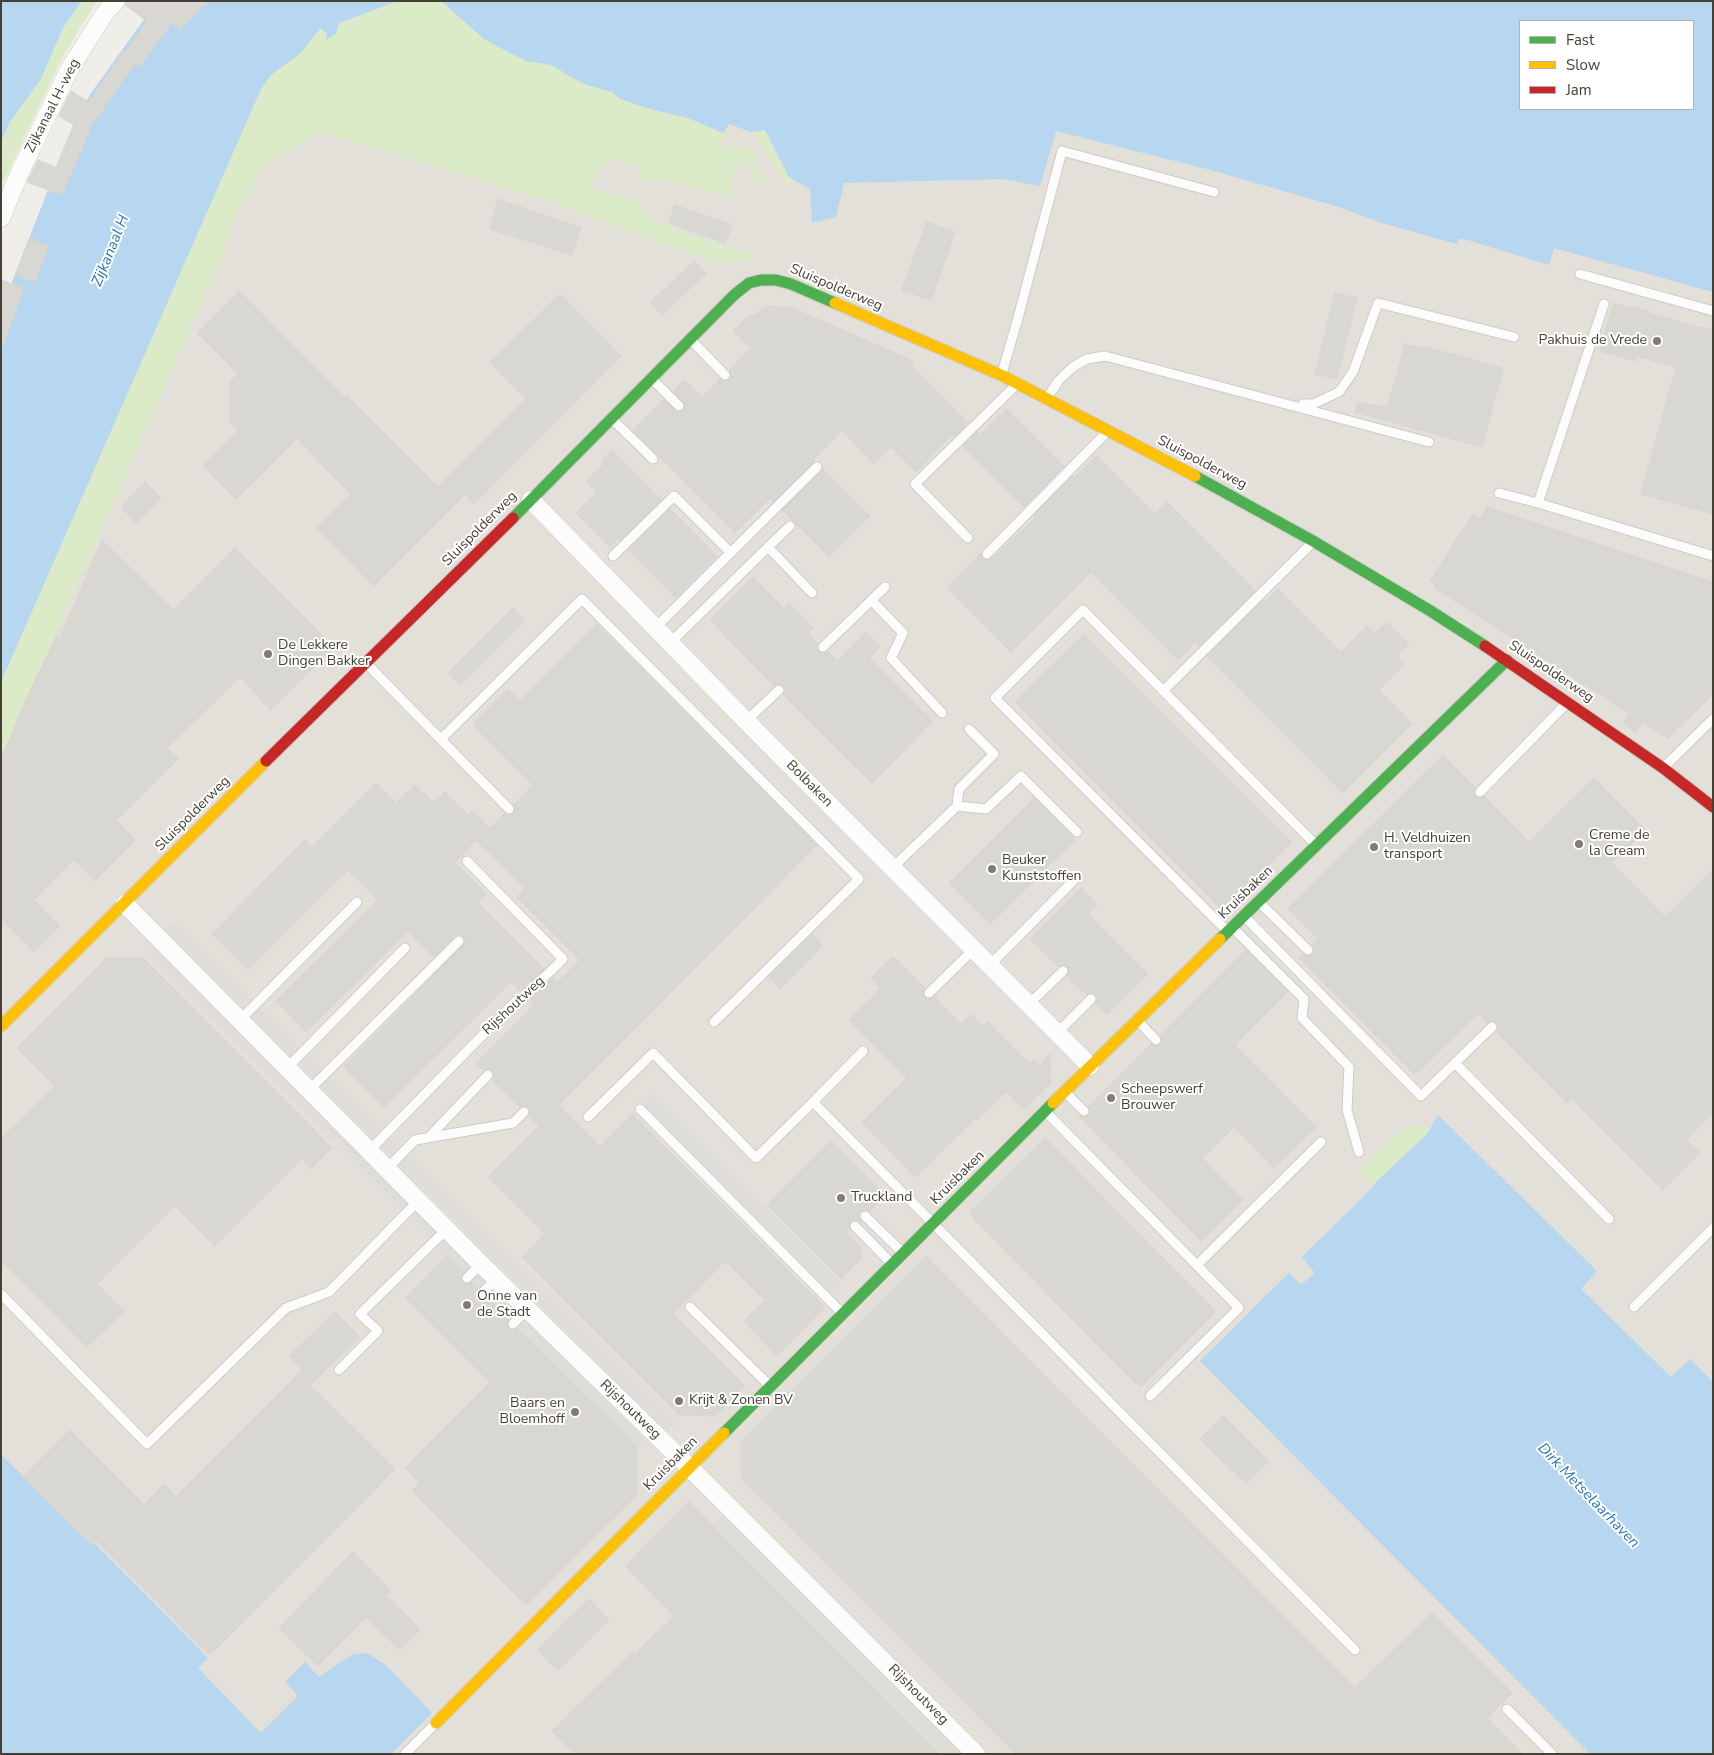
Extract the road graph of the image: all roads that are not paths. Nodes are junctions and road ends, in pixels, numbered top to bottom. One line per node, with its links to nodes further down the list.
1 (116, 1): 3 (street, Zijkanaal H-weg)
2 (1214, 192): 10 (lane)
3 (1, 218)
4 (1580, 274): 6 (lane)
5 (1604, 304): 23 (lane)
6 (1713, 311)
7 (1514, 337): 14 (lane)
8 (690, 339): 9 (lane); 10 (street, Sluispolderweg); 11 (street, Sluispolderweg)
9 (725, 375)
10 (1001, 375): 12 (street, Sluispolderweg)
11 (651, 378): 15 (lane); 16 (street, Sluispolderweg)
12 (1017, 384): 13 (street, Sluispolderweg); 25 (lane)
13 (1047, 398): 14 (lane); 17 (street, Sluispolderweg)
14 (1291, 404): 18 (lane)
15 (679, 406)
16 (611, 418): 19 (lane); 22 (street, Sluispolderweg)
17 (1109, 430): 26 (street, Sluispolderweg); 29 (lane)
18 (1429, 442)
19 (653, 459)
20 (817, 467): 28 (lane)
21 (1498, 493): 23 (lane)
22 (531, 500): 35 (street, Bolbaken); 39 (street, Sluispolderweg)
23 (1538, 504): 31 (lane)
24 (790, 526): 27 (lane)
25 (968, 538)
26 (1314, 541): 38 (street, Sluispolderweg); 41 (lane)
27 (768, 547): 33 (lane); 36 (lane)
28 (731, 553): 30 (lane); 35 (lane)
29 (987, 554)
30 (613, 556)
31 (1713, 556)
32 (885, 587): 34 (lane)
33 (812, 593)
34 (872, 601): 37 (lane); 43 (lane)
35 (656, 627): 36 (street, Bolbaken)
36 (671, 642): 45 (street, Bolbaken)
37 (823, 647)
38 (1507, 660): 42 (street, Sluispolderweg); 54 (street, Kruisbaken)
39 (366, 663): 47 (lane); 60 (street, Sluispolderweg)
40 (778, 690): 45 (lane)
41 (1163, 690): 54 (lane); 62 (lane)
42 (1568, 702): 48 (street, Sluispolderweg); 49 (lane)
43 (942, 713)
44 (1713, 719): 48 (lane)
45 (746, 721): 56 (street, Bolbaken)
46 (969, 729): 50 (lane)
47 (441, 739): 52 (lane); 74 (lane)
48 (1663, 768): 51 (street, Sluispolderweg)
49 (1480, 792)
50 (957, 806): 53 (lane); 56 (lane)
51 (1713, 807)
52 (509, 809)
53 (1077, 832)
54 (1317, 846): 59 (street, Kruisbaken)
55 (467, 861): 94 (lane, Rijshoutweg)
56 (892, 868): 65 (street, Bolbaken)
57 (1075, 879): 67 (lane)
58 (357, 902): 72 (lane)
59 (1259, 902): 61 (street, Kruisbaken); 66 (lane)
60 (125, 904): 72 (street, Rijshoutweg); 75 (street, Sluispolderweg)
61 (1244, 916): 62 (street, Kruisbaken); 80 (lane)
62 (1230, 930): 73 (street, Kruisbaken); 95 (lane)
63 (459, 941): 84 (lane)
64 (405, 948): 82 (lane)
65 (974, 949): 67 (street, Bolbaken); 69 (lane)
66 (1308, 950)
67 (990, 965): 71 (street, Bolbaken)
68 (1063, 971): 71 (lane)
69 (929, 993)
70 (1091, 999): 77 (lane)
71 (1029, 1004): 77 (street, Bolbaken)
72 (240, 1020): 82 (street, Rijshoutweg)
73 (1137, 1020): 78 (lane); 81 (street, Kruisbaken)
74 (714, 1022)
75 (1, 1026)
76 (1492, 1027): 80 (lane)
77 (1057, 1033): 81 (street, Bolbaken)
78 (1156, 1040)
79 (863, 1052): 86 (lane)
80 (1455, 1063): 99 (lane)
81 (1090, 1066): 85 (street, Kruisbaken)
82 (287, 1068): 84 (street, Rijshoutweg)
83 (488, 1075): 92 (lane)
84 (309, 1090): 94 (street, Rijshoutweg)
85 (1065, 1092): 88 (lane); 90 (street, Kruisbaken)
86 (812, 1102): 91 (lane); 100 (lane)
87 (640, 1109): 115 (lane)
88 (1084, 1111)
89 (524, 1112): 92 (lane)
90 (1046, 1112): 100 (street, Kruisbaken); 107 (lane)
91 (588, 1117)
92 (429, 1137): 96 (lane)
93 (1321, 1142): 107 (lane)
94 (369, 1151): 96 (street, Rijshoutweg)
95 (1359, 1152)
96 (387, 1169): 97 (street, Rijshoutweg)
97 (418, 1201): 103 (street, Rijshoutweg); 111 (lane)
98 (864, 1216): 104 (lane)
99 (1609, 1219)
100 (934, 1224): 104 (street, Kruisbaken); 121 (lane)
101 (855, 1226): 106 (lane)
102 (1713, 1228): 112 (lane)
103 (447, 1229): 105 (street, Rijshoutweg); 117 (lane)
104 (904, 1254): 106 (street, Kruisbaken)
105 (481, 1264): 108 (lane); 109 (street, Rijshoutweg)
106 (893, 1265): 115 (street, Kruisbaken)
107 (1196, 1265): 119 (lane)
108 (467, 1278)
109 (496, 1279): 110 (lane); 114 (street, Rijshoutweg)
110 (482, 1293)
111 (1, 1294)
112 (1634, 1306)
113 (690, 1307): 118 (lane)
114 (527, 1310): 116 (lane); 120 (street, Rijshoutweg)
115 (843, 1314): 118 (street, Kruisbaken)
116 (513, 1324)
117 (339, 1370)
118 (771, 1387): 120 (street, Kruisbaken)
119 (1150, 1396)
120 (689, 1467): 123 (street, Kruisbaken); 125 (street, Rijshoutweg)
121 (1355, 1650)
122 (1507, 1709): 126 (lane)
123 (436, 1723): 124 (lane)
124 (406, 1754)
125 (976, 1754)
126 (1552, 1754)

